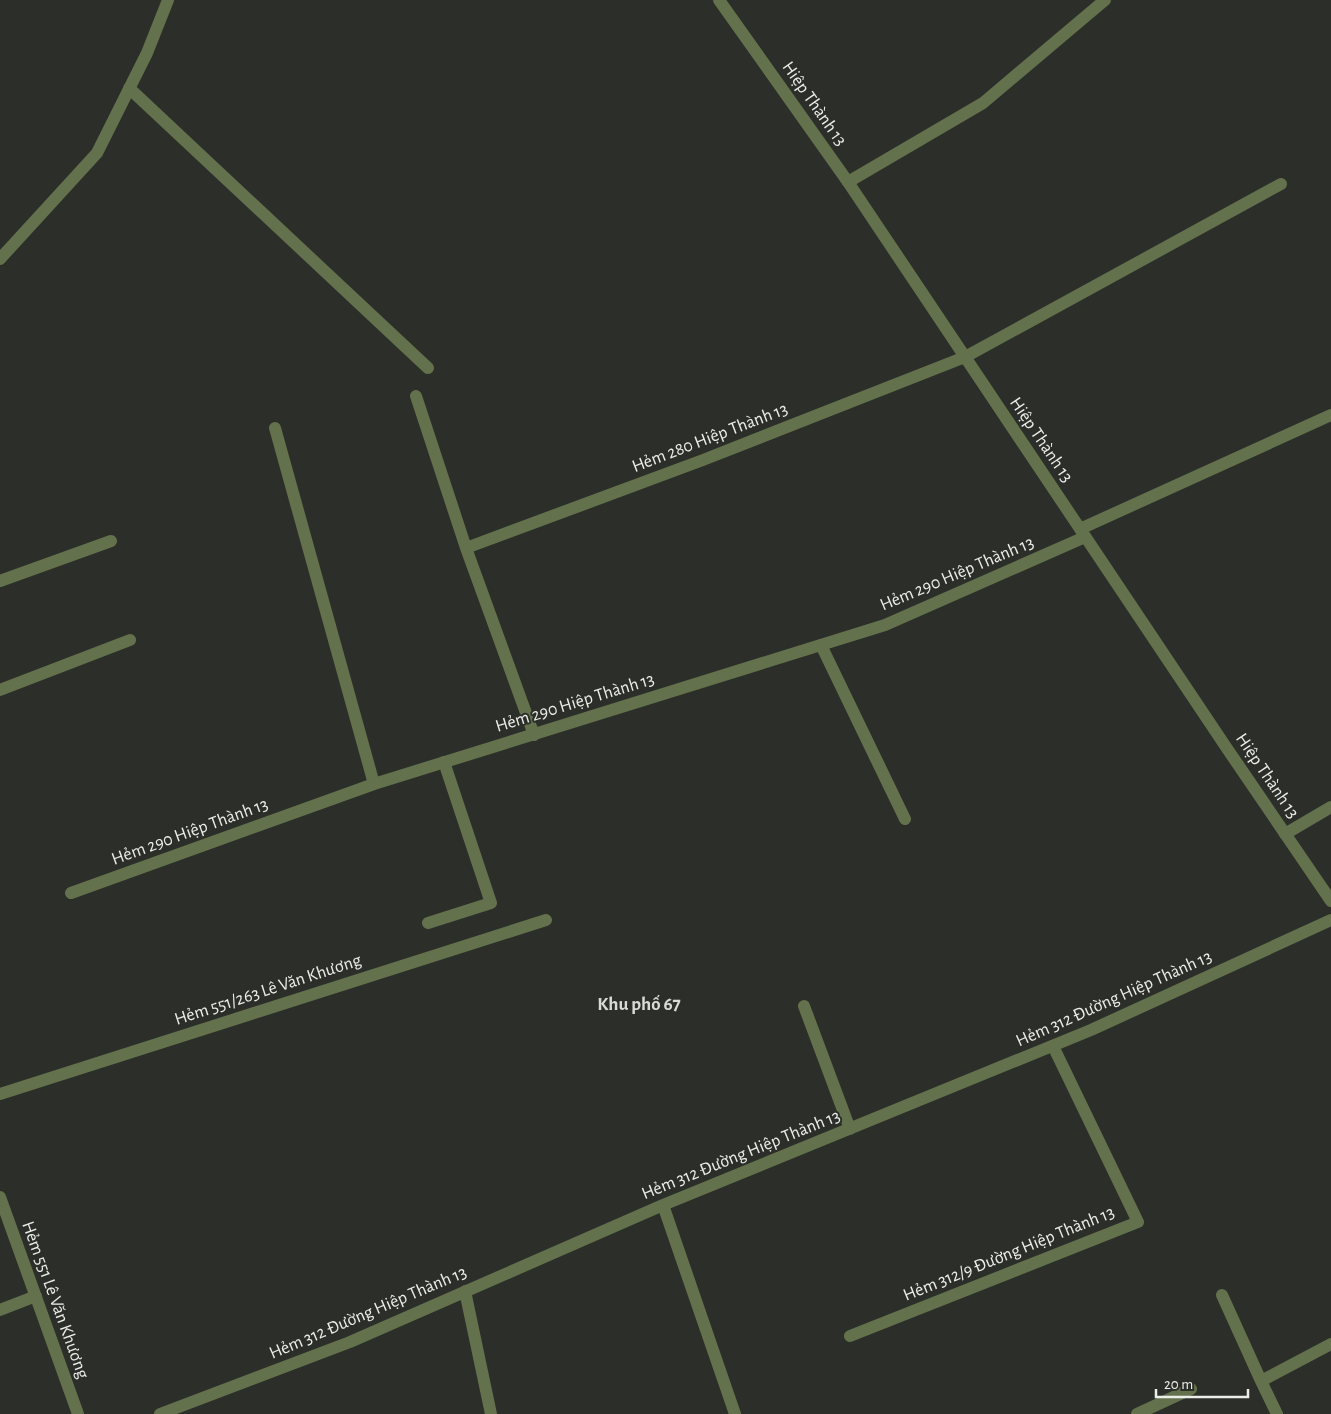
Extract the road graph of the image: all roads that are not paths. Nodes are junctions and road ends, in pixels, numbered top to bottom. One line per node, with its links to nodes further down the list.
1 (168, 0): 4 (street)
2 (719, 0): 5 (street, Hiệp Thành 13)
3 (1105, 0): 5 (street)
4 (129, 88): 7 (street); 9 (street)
5 (848, 182): 8 (street, Hiệp Thành 13)
6 (1281, 184): 8 (street, Hẻm 280 Hiệp Thành 13)
7 (0, 259)
8 (965, 357): 13 (street, Hiệp Thành 13); 15 (street, Hẻm 280 Hiệp Thành 13)
9 (428, 368)
10 (416, 396): 15 (street)
11 (1331, 415): 13 (street, Hẻm 290 Hiệp Thành 13)
12 (275, 428): 22 (street)
13 (1083, 533): 18 (street, Hẻm 290 Hiệp Thành 13); 25 (street, Hiệp Thành 13)
14 (111, 541): 16 (street)
15 (466, 548): 20 (street)
16 (0, 581)
17 (130, 640): 19 (street)
18 (821, 645): 20 (street, Hẻm 290 Hiệp Thành 13); 24 (street)
19 (0, 690)
20 (534, 734): 21 (street, Hẻm 290 Hiệp Thành 13)
21 (444, 762): 22 (street, Hẻm 290 Hiệp Thành 13); 30 (street)
22 (374, 784): 26 (street, Hẻm 290 Hiệp Thành 13)
23 (1331, 807): 25 (street)
24 (906, 819)
25 (1285, 834): 27 (street, Hiệp Thành 13)
26 (71, 893)
27 (1331, 901)
28 (546, 920): 33 (street, Hẻm 551/263 Lê Văn Khương)
29 (1331, 920): 32 (street, Hẻm 312 Đường Hiệp Thành 13)
30 (428, 923)
31 (804, 1006): 34 (street)
32 (1053, 1046): 34 (street, Hẻm 312 Đường Hiệp Thành 13); 41 (street, Hẻm 312/9 Đường Hiệp Thành 13)
33 (0, 1094)
34 (850, 1129): 36 (street, Hẻm 312 Đường Hiệp Thành 13)
35 (0, 1197): 39 (street, Hẻm 551 Lê Văn Khương)
36 (663, 1205): 37 (street, Hẻm 312 Đường Hiệp Thành 13); 48 (street)
37 (465, 1291): 46 (street, Hẻm 312 Đường Hiệp Thành 13); 47 (street)
38 (1222, 1295): 43 (street)
39 (36, 1296): 40 (street); 45 (street, Hẻm 551 Lê Văn Khương)
40 (0, 1310)
41 (850, 1336)
42 (1331, 1344): 43 (street)
43 (1261, 1381): 50 (street)
44 (1191, 1390): 49 (street)
45 (78, 1414)
46 (160, 1414)
47 (490, 1414)
48 (735, 1414)
49 (1137, 1414)
50 (1277, 1414)

